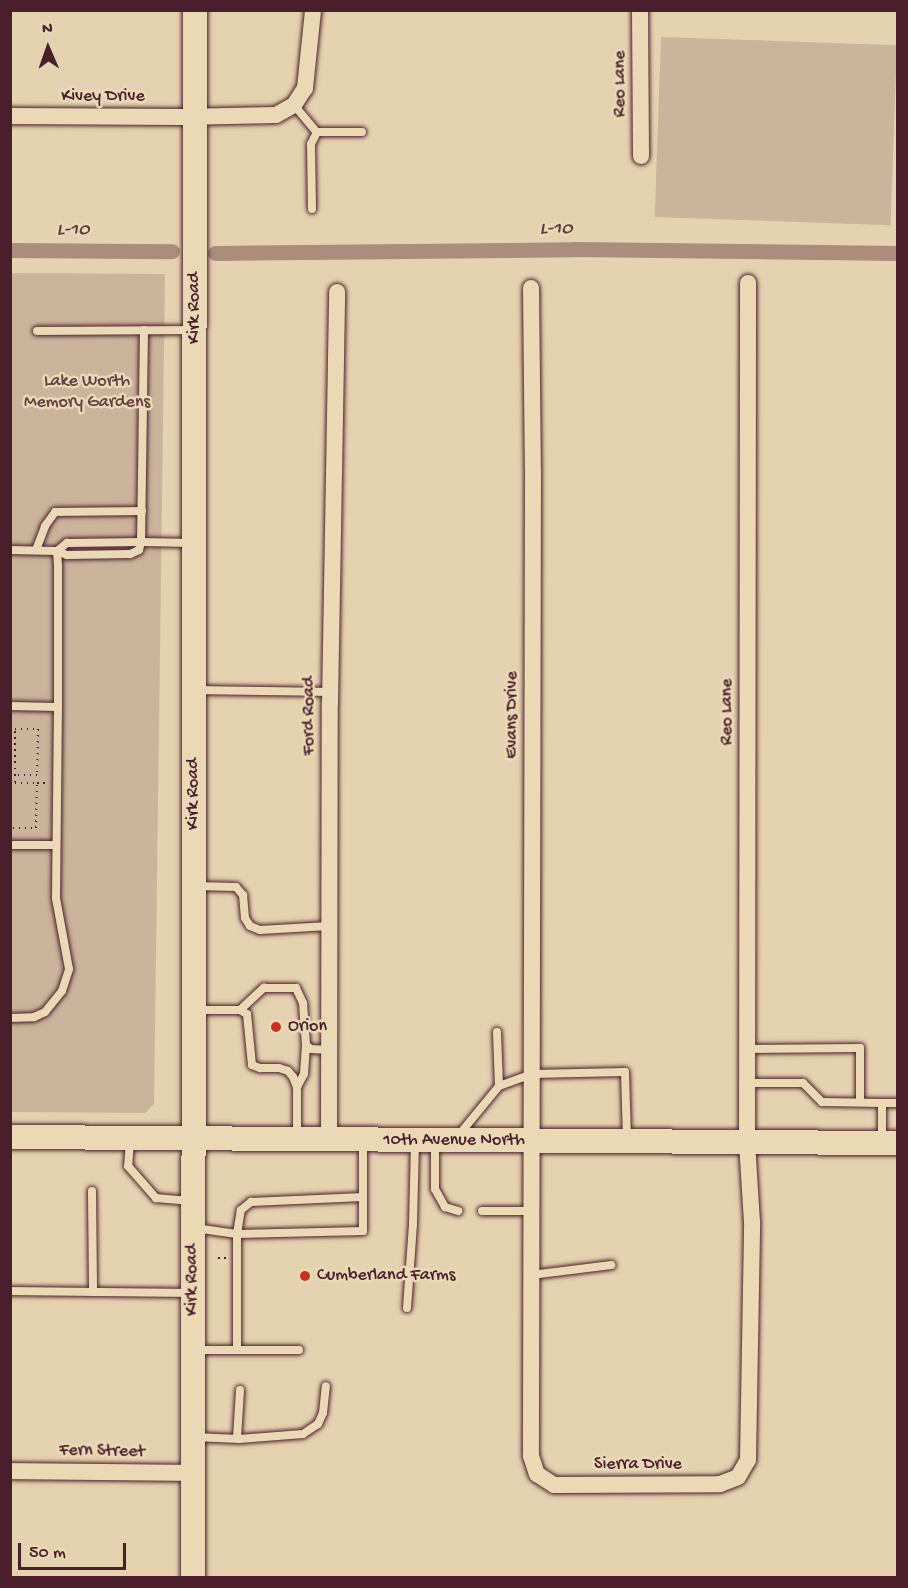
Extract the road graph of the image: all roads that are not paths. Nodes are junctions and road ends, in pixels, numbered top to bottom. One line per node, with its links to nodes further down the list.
1 (195, 10): 6 (street, Kirk Road)
2 (313, 10): 4 (street)
3 (640, 10): 9 (street, Reo Lane)
4 (294, 105): 6 (street, Kivey Drive); 7 (lane)
5 (10, 116): 6 (street, Kivey Drive)
6 (195, 116): 15 (street, Kirk Road)
7 (317, 132): 8 (lane); 10 (lane)
8 (362, 132)
9 (641, 156)
10 (312, 209)
11 (748, 283): 36 (street, Reo Lane)
12 (531, 288): 38 (street, Evans Drive)
13 (337, 292): 24 (street, Ford Road)
14 (144, 330): 15 (lane); 16 (lane); 17 (lane)
15 (195, 330): 19 (street, Kirk Road)
16 (37, 331)
17 (142, 511): 18 (lane); 21 (lane)
18 (141, 542): 19 (lane); 22 (lane)
19 (195, 543): 23 (street, Kirk Road)
20 (10, 550): 21 (lane)
21 (36, 550): 22 (lane)
22 (57, 551): 26 (lane)
23 (194, 690): 24 (lane); 29 (street, Kirk Road)
24 (330, 692): 30 (street, Ford Road)
25 (10, 706): 26 (lane)
26 (58, 706): 28 (lane)
27 (10, 845): 28 (lane)
28 (55, 845): 33 (lane)
29 (194, 886): 30 (lane); 31 (street, Kirk Road)
30 (329, 926): 37 (street, Ford Road)
31 (194, 1010): 32 (lane); 47 (street, Kirk Road)
32 (240, 1010): 35 (lane); 41 (lane)
33 (10, 1018)
34 (497, 1032): 40 (lane)
35 (306, 1045): 37 (lane); 41 (lane)
36 (747, 1049): 39 (street, Reo Lane); 42 (lane)
37 (329, 1050): 49 (street, Ford Road)
38 (532, 1074): 40 (lane); 52 (street, Evans Drive); 53 (lane)
39 (747, 1083): 42 (lane); 54 (street, Reo Lane)
40 (499, 1086): 51 (lane)
41 (297, 1087): 48 (lane)
42 (860, 1102): 43 (lane)
43 (882, 1103): 44 (lane); 55 (lane)
44 (897, 1103)
45 (10, 1137): 46 (street, 10th Avenue North)
46 (130, 1138): 47 (street, 10th Avenue North); 58 (lane)
47 (194, 1139): 48 (street, 10th Avenue North); 58 (street, Kirk Road)
48 (297, 1140): 49 (street, 10th Avenue North)
49 (329, 1140): 50 (street, 10th Avenue North)
50 (363, 1140): 51 (street, 10th Avenue North); 57 (lane)
51 (435, 1141): 52 (street, 10th Avenue North); 59 (lane); 69 (lane)
52 (531, 1141): 53 (street, 10th Avenue North); 61 (street, Sierra Drive)
53 (627, 1142): 54 (street, 10th Avenue North)
54 (747, 1142): 55 (street, 10th Avenue North); 65 (street, Sierra Drive)
55 (890, 1143)
56 (92, 1191): 67 (lane)
57 (363, 1197): 63 (lane); 63 (lane)
58 (192, 1201): 62 (street, Kirk Road)
59 (458, 1211)
60 (482, 1211): 61 (lane)
61 (531, 1211): 65 (street, Sierra Drive)
62 (194, 1227): 63 (lane); 68 (street, Kirk Road)
63 (237, 1234): 71 (lane)
64 (611, 1265): 65 (lane)
65 (531, 1275)
66 (10, 1291): 67 (lane)
67 (93, 1292): 68 (lane)
68 (194, 1293): 70 (street, Kirk Road)
69 (407, 1308)
70 (193, 1350): 71 (lane); 75 (street, Kirk Road)
71 (237, 1350): 72 (lane)
72 (299, 1350)
73 (326, 1386): 76 (lane)
74 (240, 1390): 76 (lane)
75 (193, 1437): 76 (lane); 78 (street, Kirk Road)
76 (237, 1438)
77 (10, 1470): 78 (street, Fern Street)
78 (193, 1473): 79 (street, Kirk Road)
79 (193, 1578)

